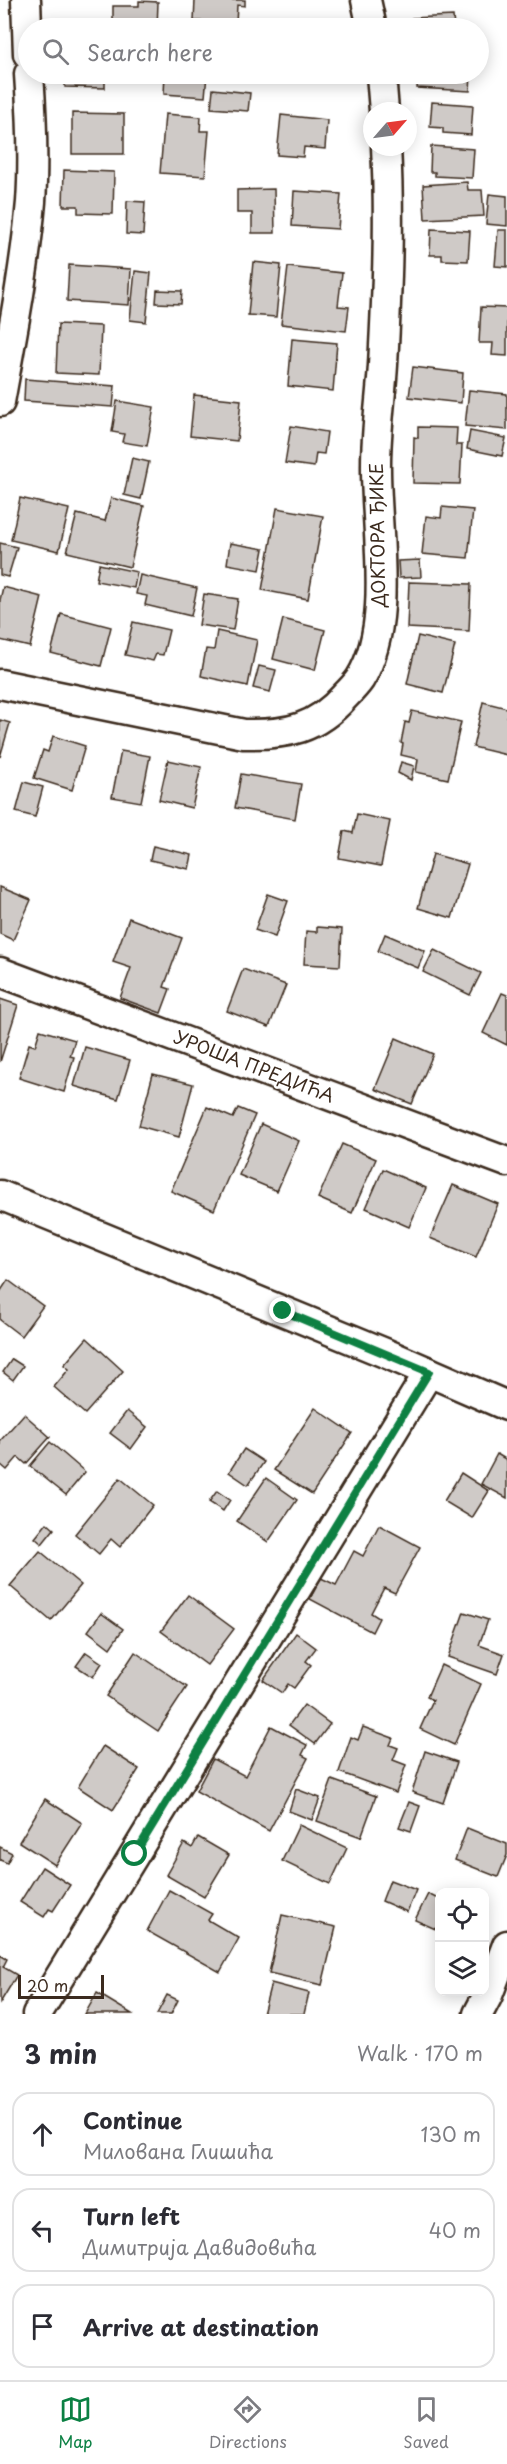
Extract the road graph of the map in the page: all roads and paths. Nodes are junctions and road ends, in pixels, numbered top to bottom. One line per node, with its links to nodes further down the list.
1 (26, 0): 3 (street)
2 (366, 0): 4 (street)
3 (27, 18)
4 (370, 18)
5 (30, 84): 9 (street)
6 (382, 84): 7 (street)
7 (383, 102)
8 (387, 156): 10 (street, ДОКТОРА ЂИКЕ)
9 (0, 402)
10 (0, 684)
11 (0, 972): 12 (street, УРОША ПРЕДИЋА)
12 (507, 1162)
13 (0, 1195): 14 (street)
14 (429, 1372): 15 (street); 17 (street)
15 (507, 1406)
16 (507, 1945): 18 (street)
17 (37, 2014)
18 (478, 2014)

